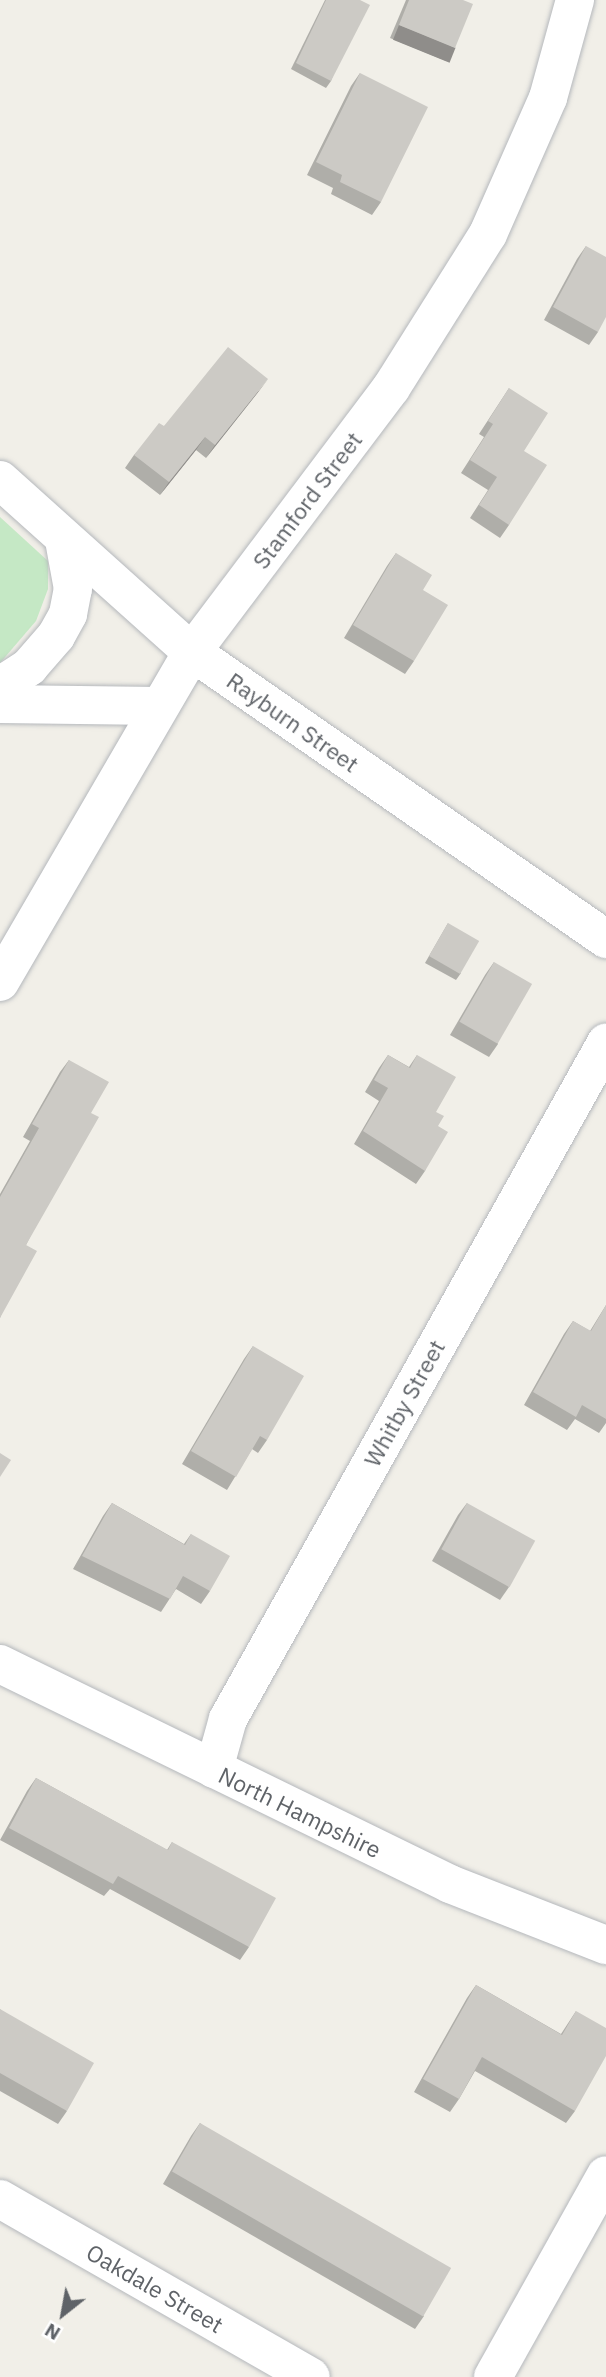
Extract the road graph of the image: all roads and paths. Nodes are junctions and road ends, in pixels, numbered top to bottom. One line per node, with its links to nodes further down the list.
1 (575, 0): 4 (street, Stamford Street)
2 (0, 480): 3 (street, Rayburn Street)
3 (64, 540): 4 (street, Rayburn Street); 5 (street)
4 (192, 652): 7 (street, Stamford Street); 8 (street, Rayburn Street)
5 (0, 686)
6 (0, 704): 7 (street)
7 (158, 706): 9 (street, Stamford Street)
8 (606, 939)
9 (0, 982)
10 (606, 1043): 12 (street, Whitby Street)
11 (0, 1664): 12 (street, North Hampshire)
12 (214, 1769): 13 (street, North Hampshire)
13 (606, 1945)
14 (606, 2175): 17 (street)
15 (0, 2199): 16 (street, Oakdale Street)
16 (311, 2377)
17 (493, 2377)

